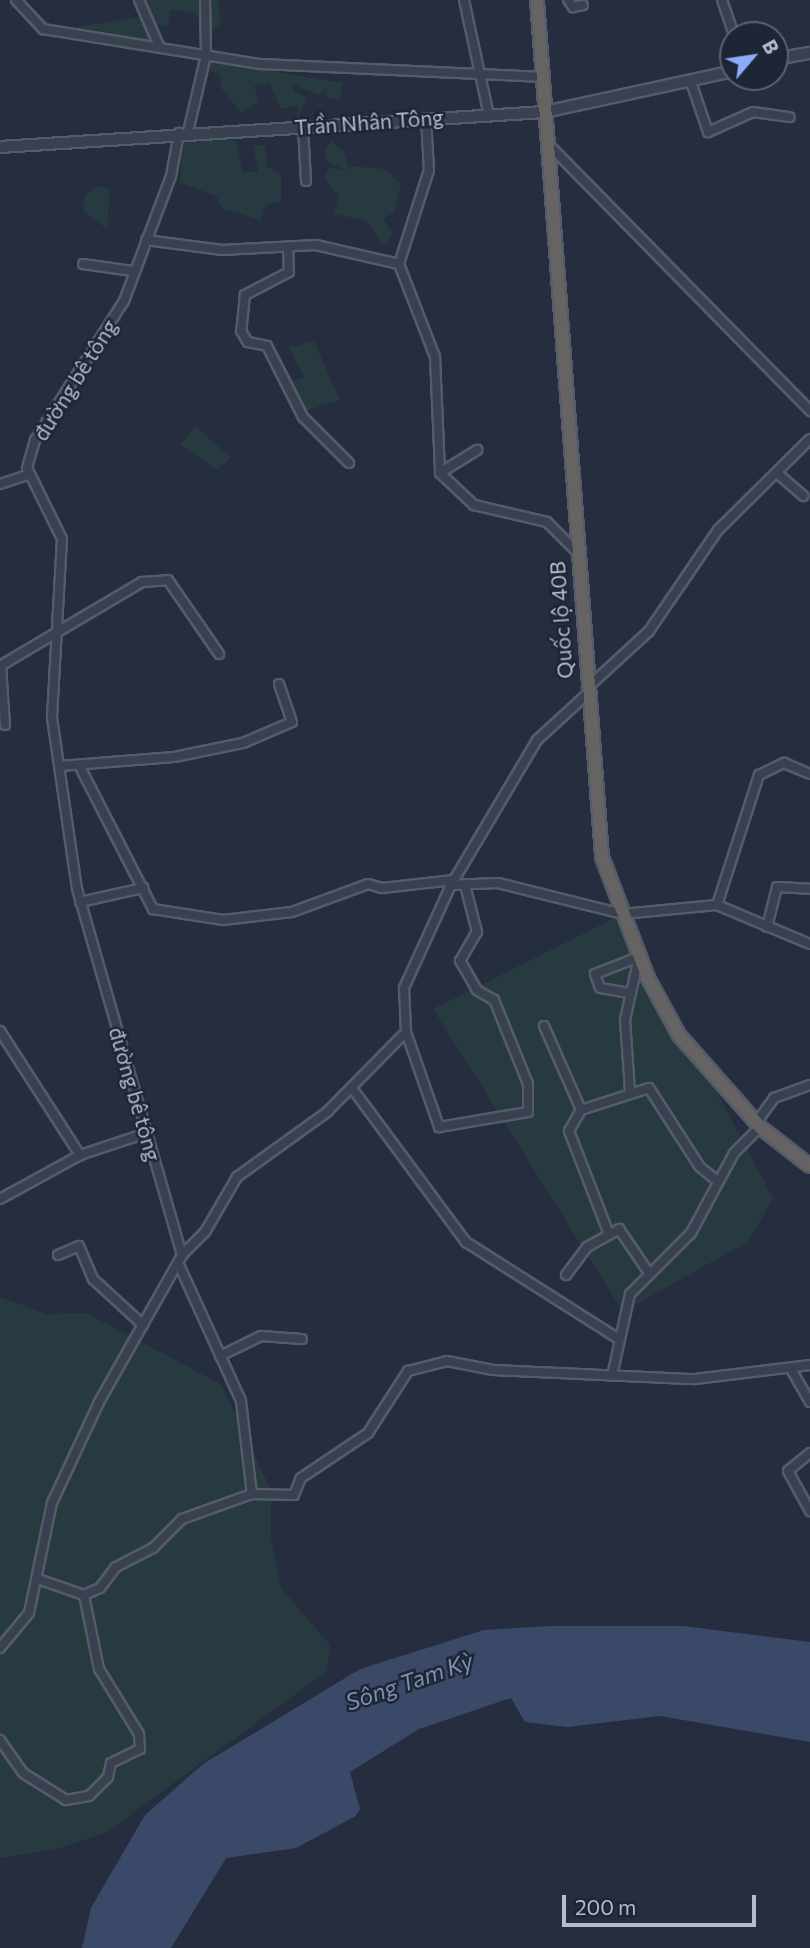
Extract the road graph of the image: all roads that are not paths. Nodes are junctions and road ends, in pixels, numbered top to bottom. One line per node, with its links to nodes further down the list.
1 (16, 0): 10 (street)
2 (139, 0): 10 (street)
3 (205, 0): 12 (street, đường bê tông)
4 (465, 0): 14 (street)
5 (537, 0): 16 (highway, Quốc lộ 40B)
6 (568, 0): 8 (street)
7 (722, 0): 9 (street)
8 (583, 5)
9 (729, 21)
10 (159, 46): 12 (street)
11 (810, 53): 13 (street)
12 (206, 55): 14 (street); 23 (street, đường bê tông)
13 (789, 57)
14 (481, 72): 16 (street); 19 (street)
15 (719, 75): 17 (street, Trần Nhân Tông)
16 (541, 77): 18 (highway, Quốc lộ 40B)
17 (691, 82): 18 (street, Trần Nhân Tông); 20 (street)
18 (544, 112): 19 (street, Trần Nhân Tông); 24 (highway, Quốc lộ 40B)
19 (489, 116): 21 (street, Trần Nhân Tông)
20 (790, 117)
21 (426, 118): 22 (street, Trần Nhân Tông); 30 (street)
22 (303, 127): 23 (street, Trần Nhân Tông); 26 (street)
23 (184, 132): 25 (street, Trần Nhân Tông); 27 (street, đường bê tông)
24 (547, 142): 32 (street); 41 (highway, Quốc lộ 40B)
25 (0, 147)
26 (306, 181)
27 (146, 240): 28 (street); 31 (street, đường bê tông)
28 (288, 247): 30 (street); 35 (street)
29 (83, 264): 31 (street)
30 (399, 264): 36 (street)
31 (133, 271): 38 (street, đường bê tông)
32 (810, 411)
33 (810, 439): 37 (street)
34 (477, 450): 36 (street)
35 (349, 463)
36 (440, 473): 41 (street)
37 (777, 473): 40 (street); 46 (street)
38 (28, 475): 39 (street); 42 (street, đường bê tông)
39 (0, 484)
40 (803, 496)
41 (575, 550): 46 (highway, Quốc lộ 40B)
42 (53, 629): 43 (street); 44 (street); 48 (street, đường bê tông)
43 (219, 654)
44 (1, 666): 47 (street)
45 (279, 684): 49 (street)
46 (586, 692): 51 (street); 57 (highway, Quốc lộ 40B)
47 (5, 724)
48 (60, 766): 49 (street); 55 (street, đường bê tông)
49 (80, 767): 53 (street)
50 (810, 774): 56 (street)
51 (453, 883): 52 (street); 53 (street); 64 (street)
52 (465, 885): 57 (street); 64 (street)
53 (143, 888): 55 (street)
54 (810, 889): 58 (street)
55 (80, 902): 70 (street, đường bê tông)
56 (717, 905): 57 (street); 58 (street)
57 (622, 914): 60 (highway, Quốc lộ 40B)
58 (767, 927): 59 (street)
59 (810, 944)
60 (639, 957): 61 (street); 61 (street); 69 (highway, Quốc lộ 40B)
61 (629, 993): 67 (street)
62 (544, 1026): 68 (street)
63 (0, 1031): 71 (street)
64 (406, 1032): 66 (street)
65 (810, 1085): 69 (street)
66 (352, 1088): 77 (street); 82 (street)
67 (630, 1091): 68 (street); 73 (street)
68 (581, 1110): 75 (street)
69 (758, 1125): 72 (highway, Quốc lộ 40B); 73 (street)
70 (147, 1133): 71 (street); 77 (street, đường bê tông)
71 (80, 1155): 74 (street)
72 (810, 1166)
73 (717, 1181): 79 (street)
74 (0, 1199)
75 (609, 1234): 79 (street); 80 (street)
76 (58, 1255): 81 (street)
77 (182, 1255): 78 (street, đường bê tông)
78 (180, 1267): 81 (street, đường bê tông); 84 (street)
79 (649, 1273): 82 (street)
80 (566, 1275)
81 (143, 1325): 92 (street, đường bê tông)
82 (617, 1338): 87 (street)
83 (302, 1339): 84 (street)
84 (220, 1356): 90 (street)
85 (810, 1366): 86 (street)
86 (791, 1369): 87 (street); 88 (street)
87 (612, 1376): 90 (street)
88 (810, 1402)
89 (810, 1453): 91 (street)
90 (252, 1494): 93 (street)
91 (810, 1511)
92 (38, 1580): 93 (street); 94 (street, đường bê tông)
93 (84, 1595): 95 (street)
94 (0, 1648)
95 (0, 1740)

